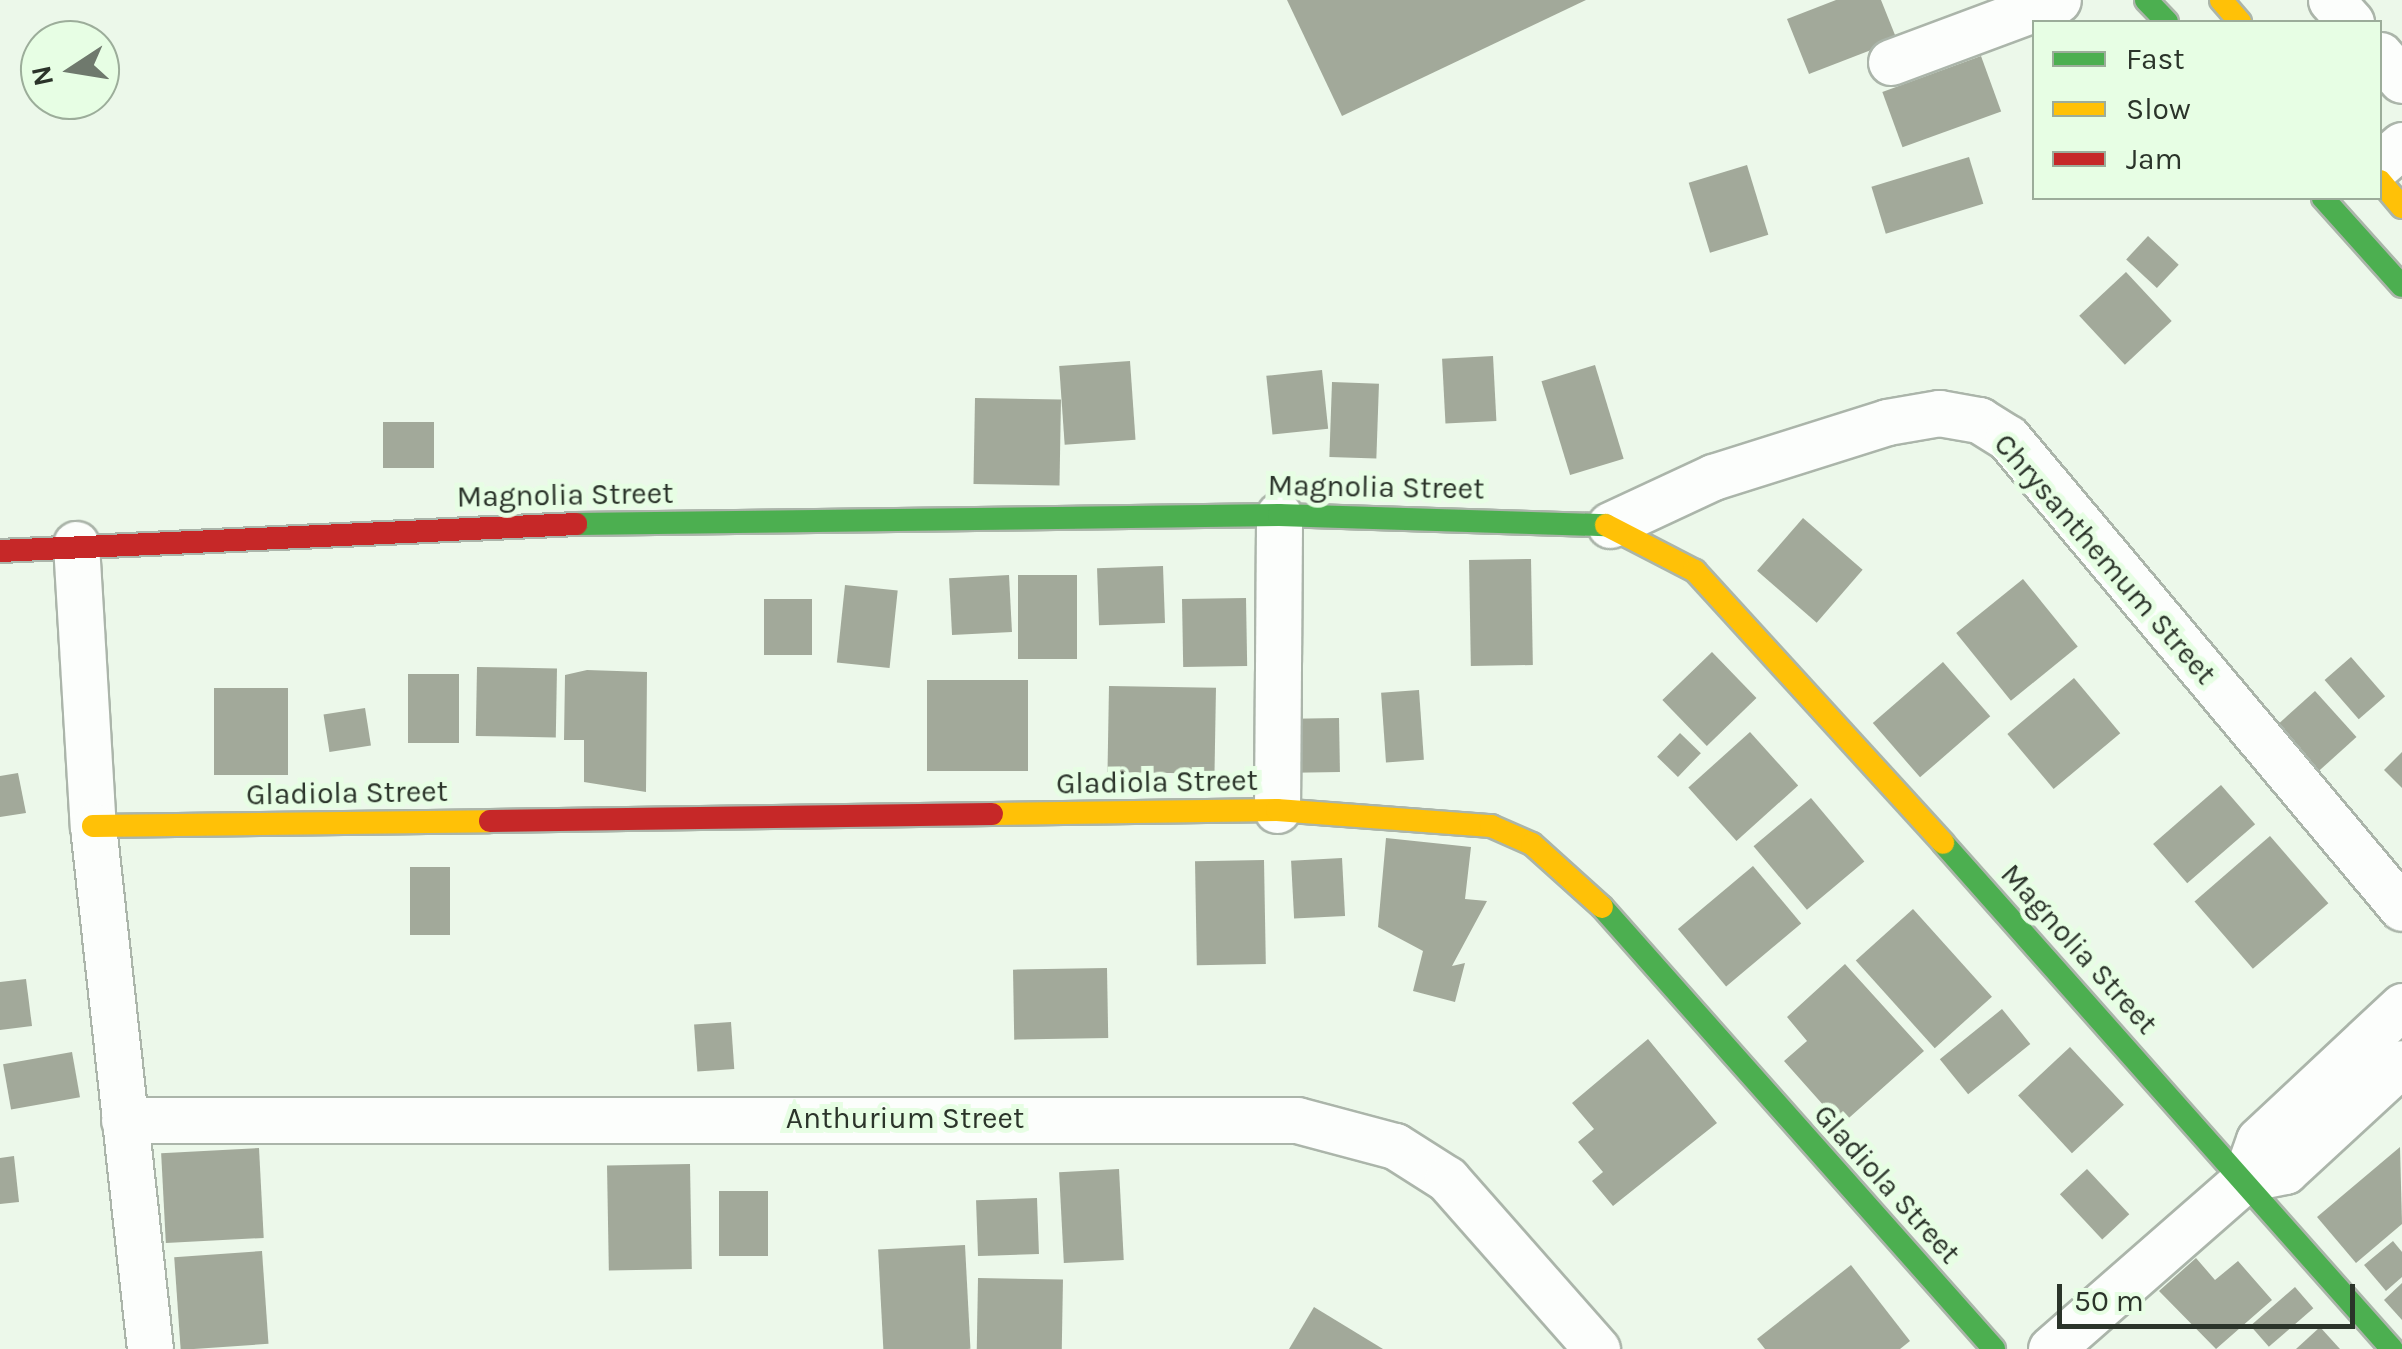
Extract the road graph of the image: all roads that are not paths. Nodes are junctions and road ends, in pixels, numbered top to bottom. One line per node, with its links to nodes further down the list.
1 (2058, 0): 9 (street)
2 (2146, 0): 5 (main road)
3 (2221, 0): 6 (main road)
4 (2331, 0): 7 (street)
5 (2164, 20)
6 (2238, 20)
7 (2349, 20)
8 (2382, 57): 10 (street)
9 (1891, 62)
10 (2402, 80)
11 (2402, 145): 12 (street)
12 (2382, 162)
13 (2382, 183): 15 (main road)
14 (2332, 200): 16 (main road)
15 (2402, 207)
16 (2402, 286)
17 (1279, 515): 18 (main road, Magnolia Street); 19 (main road, Magnolia Street); 21 (street)
18 (1610, 525): 23 (street, Chrysanthemum Street); 27 (main road, Magnolia Street)
19 (76, 544): 20 (main road, Magnolia Street); 22 (street)
20 (0, 552)
21 (1277, 810): 22 (main road, Gladiola Street); 30 (main road, Gladiola Street)
22 (93, 826): 26 (street)
23 (2402, 908)
24 (2402, 1006): 27 (street)
25 (2402, 1063): 27 (street)
26 (124, 1120): 28 (street); 29 (street, Anthurium Street)
27 (2245, 1179): 31 (street); 32 (main road, Magnolia Street)
28 (150, 1349)
29 (1597, 1349)
30 (1994, 1349)
31 (2051, 1349)
32 (2392, 1349)

